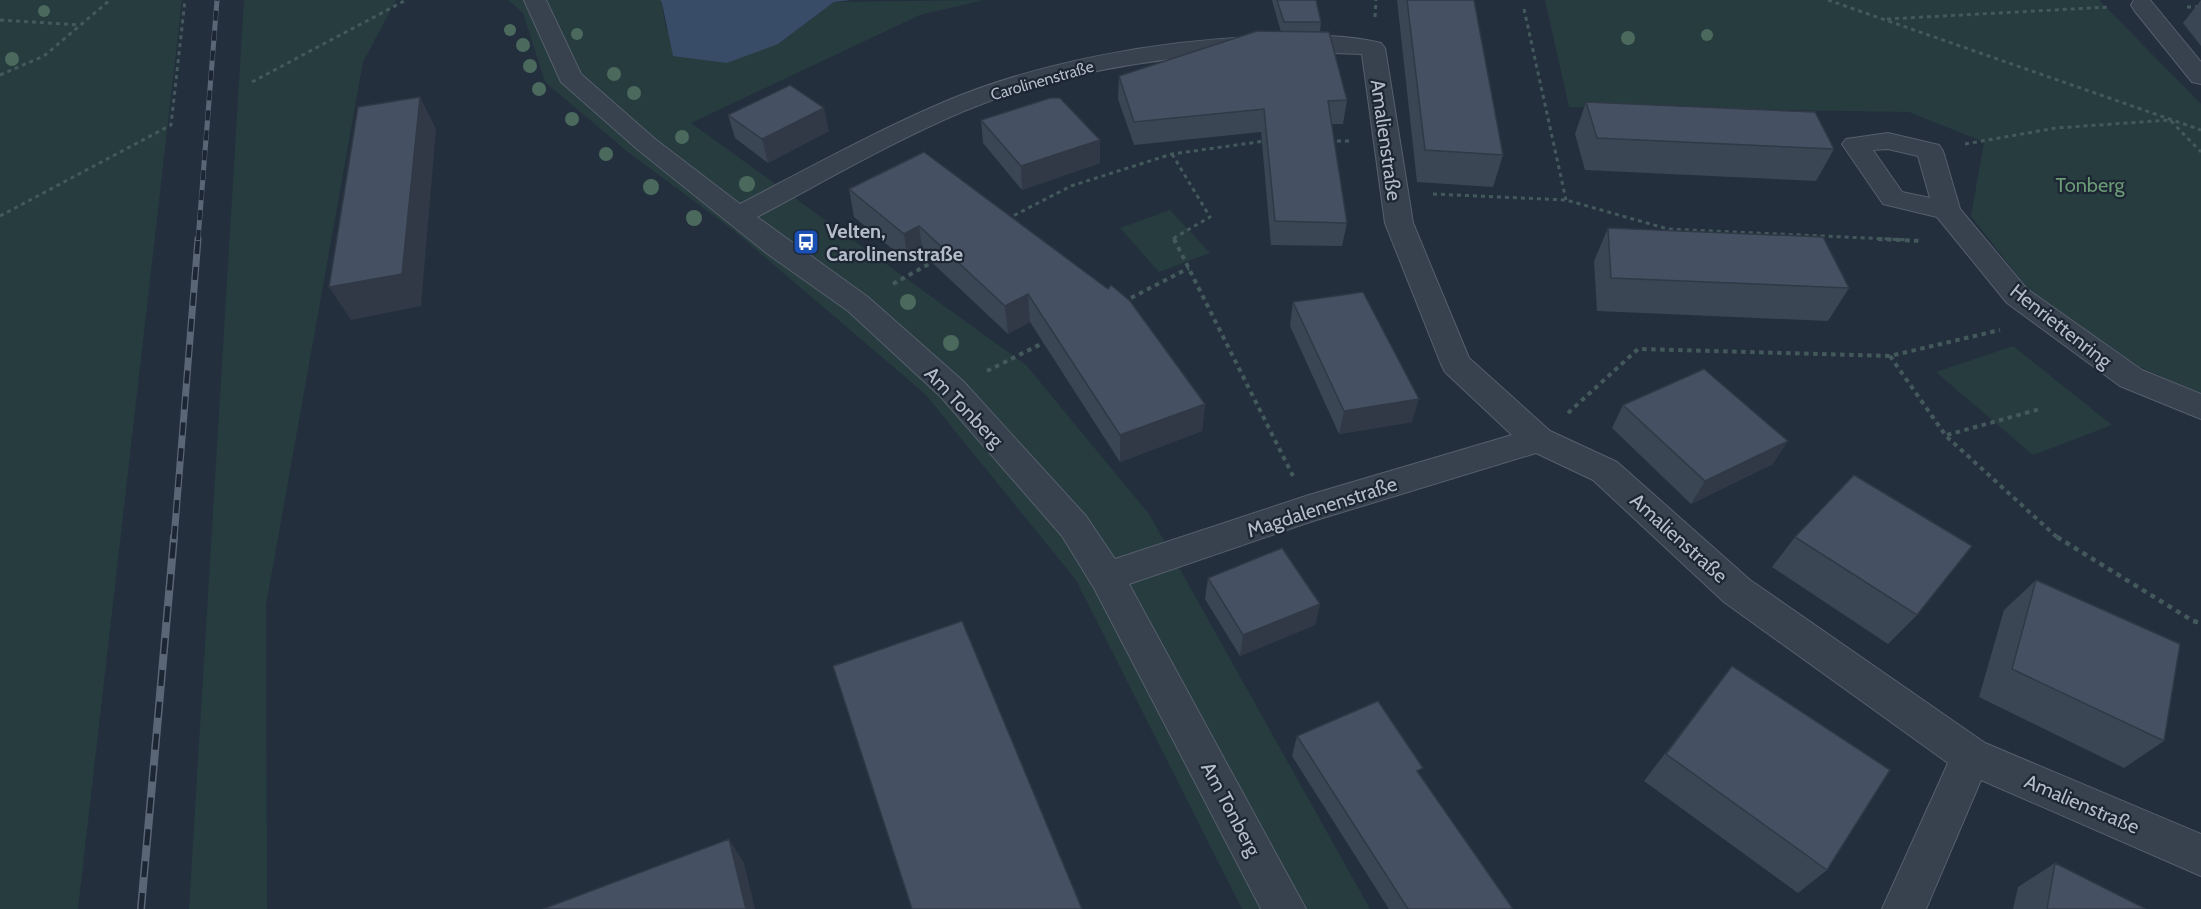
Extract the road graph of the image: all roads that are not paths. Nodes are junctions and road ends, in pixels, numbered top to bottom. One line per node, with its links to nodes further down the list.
1 (535, 0): 6 (street, Am Tonberg)
2 (2142, 5): 4 (street)
3 (1373, 48): 6 (street, Carolinenstraße); 8 (street, Amalienstraße)
4 (2201, 77)
5 (1947, 211): 5 (street, Henriettenring); 7 (street, Henriettenring)
6 (738, 216): 9 (street, Am Tonberg)
7 (2201, 407)
8 (1538, 440): 9 (street, Magdalenenstraße); 10 (street, Amalienstraße)
9 (1107, 577): 12 (street, Am Tonberg)
10 (1971, 756): 11 (street, Amalienstraße); 13 (street)
11 (2201, 855)
12 (1284, 909)
13 (1904, 909)

